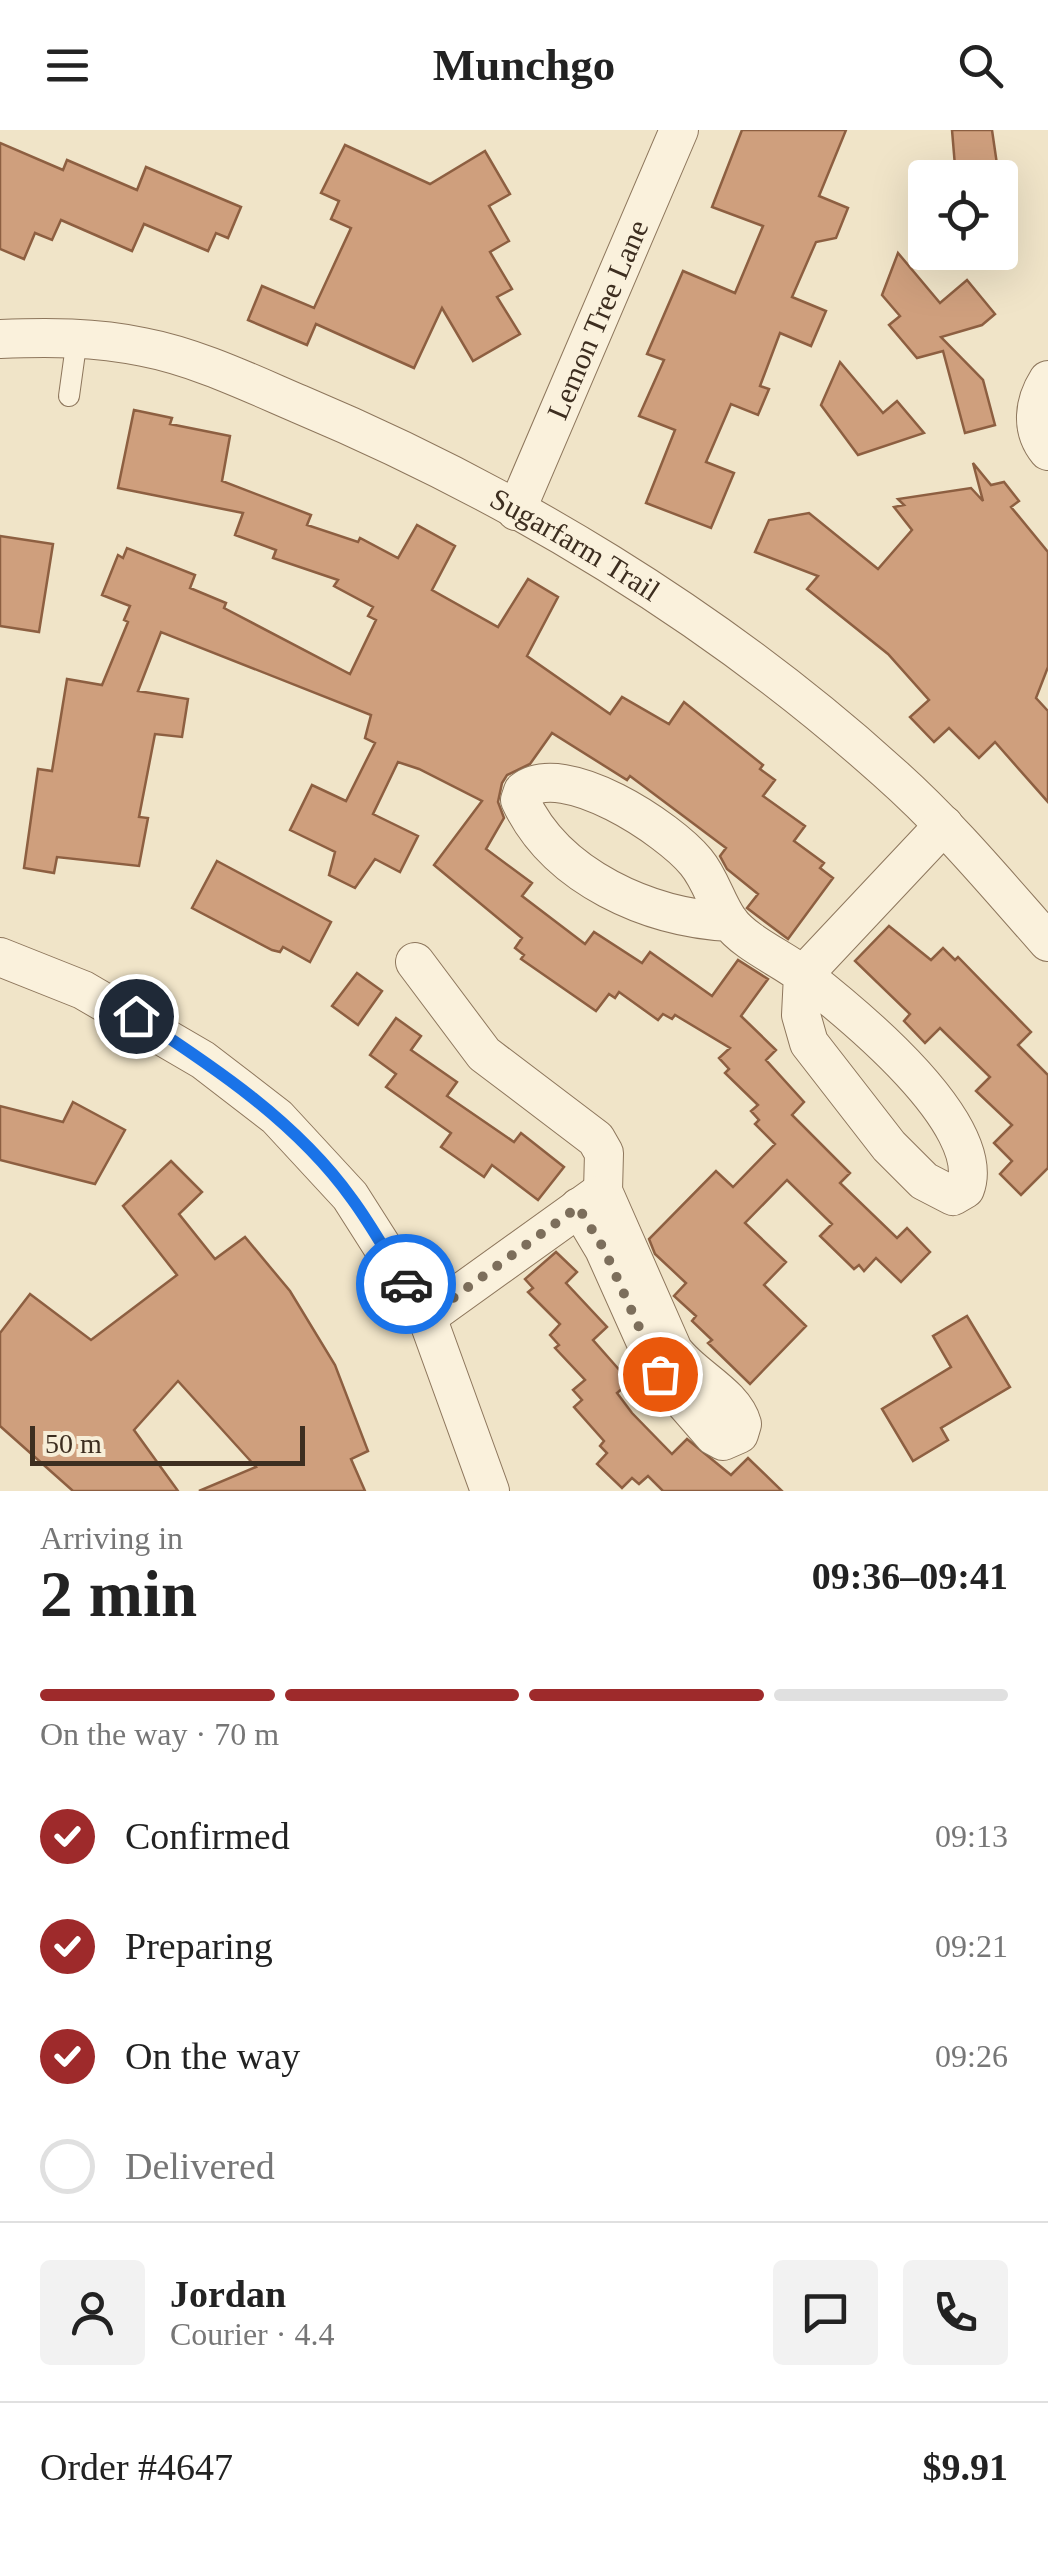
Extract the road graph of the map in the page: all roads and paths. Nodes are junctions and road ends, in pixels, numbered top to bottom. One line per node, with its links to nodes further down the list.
1 (679, 130): 7 (street, Lemon Tree Lane)
2 (77, 338): 3 (street, Sugarfarm Trail); 5 (lane); 7 (street, Sugarfarm Trail)
3 (0, 339)
4 (1048, 380): 6 (street)
5 (69, 396)
6 (1048, 451)
7 (516, 511): 8 (street, Sugarfarm Trail)
8 (944, 824): 10 (street, Sugarfarm Trail); 13 (street)
9 (730, 922): 9 (street); 13 (street)
10 (1048, 942)
11 (0, 958): 15 (street)
12 (415, 962): 14 (street)
13 (803, 976): 13 (street)
14 (591, 1199): 14 (street); 15 (street)
15 (427, 1317): 16 (street)
16 (490, 1491)

